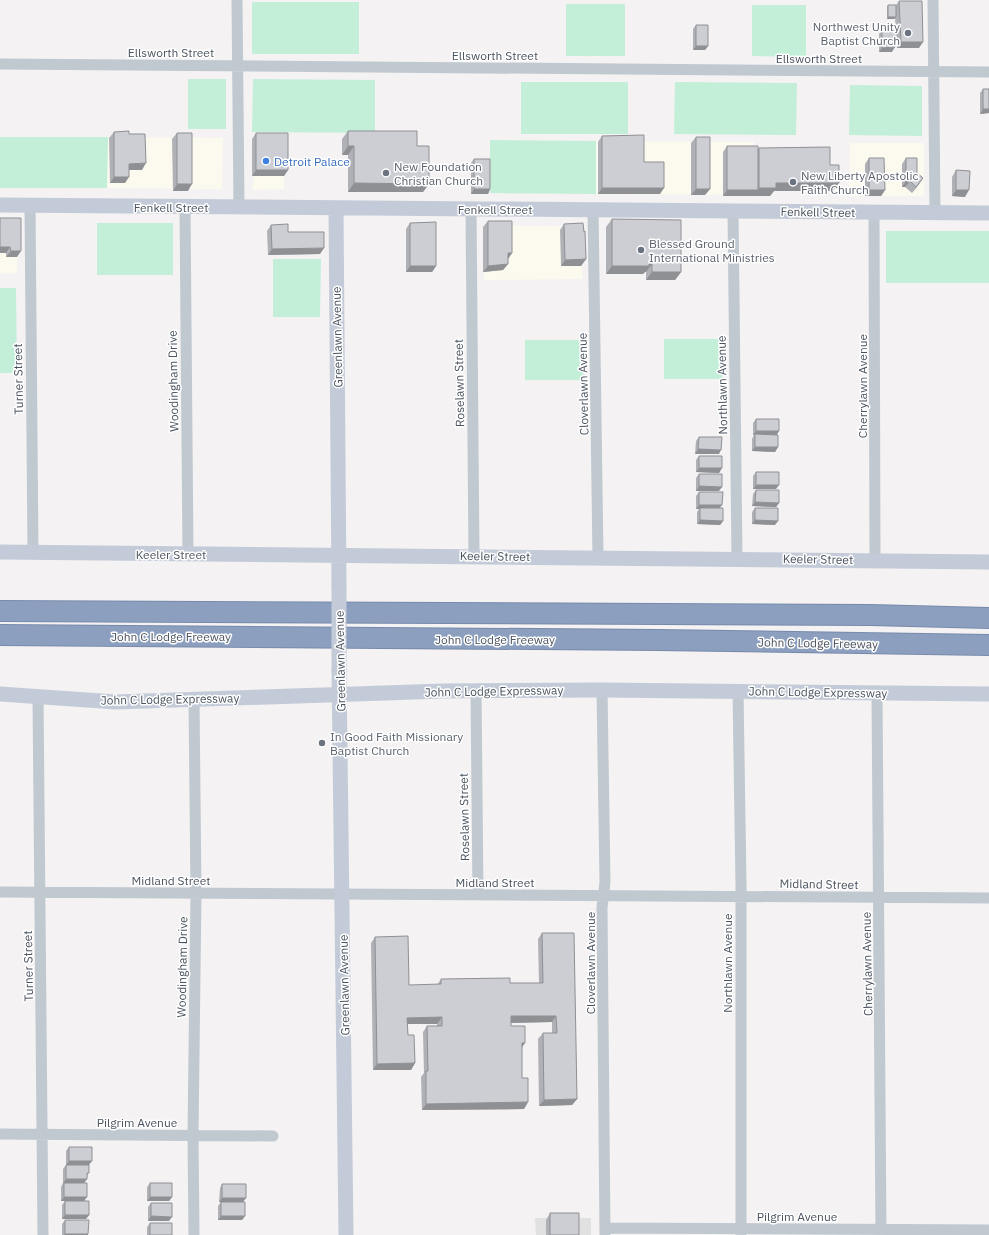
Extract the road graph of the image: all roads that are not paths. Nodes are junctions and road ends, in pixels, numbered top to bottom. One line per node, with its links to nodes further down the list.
1 (237, 0): 4 (street)
2 (933, 0): 5 (street)
3 (0, 64): 4 (street, Ellsworth Street)
4 (238, 66): 5 (street, Ellsworth Street); 10 (street)
5 (934, 72): 6 (street, Ellsworth Street); 16 (street)
6 (989, 72)
7 (0, 205): 8 (street, Fenkell Street)
8 (30, 206): 9 (street, Fenkell Street); 19 (street, Turner Street)
9 (185, 207): 10 (street, Fenkell Street); 20 (street, Woodingham Drive)
10 (239, 207): 11 (street, Fenkell Street)
11 (336, 208): 12 (street, Fenkell Street); 21 (street, Greenlawn Avenue)
12 (470, 209): 13 (street, Fenkell Street); 22 (street, Roselawn Street)
13 (593, 210): 14 (street, Fenkell Street); 23 (street, Cloverlawn Avenue)
14 (733, 211): 15 (street, Fenkell Street); 24 (street, Northlawn Avenue)
15 (874, 212): 16 (street, Fenkell Street); 25 (street, Cherrylawn Avenue)
16 (935, 213): 17 (street, Fenkell Street)
17 (989, 214)
18 (0, 552): 19 (street, Keeler Street)
19 (33, 553): 20 (street, Keeler Street)
20 (188, 554): 21 (street, Keeler Street)
21 (339, 555): 22 (street, Keeler Street); 38 (street, Greenlawn Avenue, bridge)
22 (474, 556): 23 (street, Keeler Street)
23 (598, 557): 24 (street, Keeler Street)
24 (737, 558): 25 (street, Keeler Street)
25 (875, 560): 26 (street, Keeler Street)
26 (989, 562)
27 (989, 606): 29 (highway)
28 (0, 611): 29 (highway, John C Lodge Freeway)
29 (870, 615): 30 (highway, John C Lodge Freeway)
30 (989, 618)
31 (0, 635): 32 (highway, John C Lodge Freeway)
32 (989, 646)
33 (602, 690): 34 (street, John C Lodge Expressway); 35 (street, John C Lodge Expressway); 47 (street, Cloverlawn Avenue)
34 (476, 691): 38 (street, John C Lodge Expressway); 46 (street, Roselawn Street)
35 (738, 691): 36 (street, John C Lodge Expressway); 48 (street, Northlawn Avenue)
36 (877, 692): 39 (street, John C Lodge Expressway); 49 (street, Cherrylawn Avenue)
37 (0, 694): 40 (street, John C Lodge Expressway)
38 (340, 694): 41 (street, John C Lodge Expressway); 45 (street, Greenlawn Avenue)
39 (989, 694)
40 (38, 697): 41 (street, John C Lodge Expressway); 43 (street, Turner Street)
41 (194, 699): 44 (street, Woodingham Drive)
42 (0, 892): 43 (street, Midland Street)
43 (40, 892): 44 (street, Midland Street); 52 (street, Turner Street)
44 (196, 893): 45 (street, Midland Street); 53 (street, Woodingham Drive)
45 (342, 894): 46 (street, Midland Street); 61 (street, Greenlawn Avenue)
46 (478, 894): 47 (street, Midland Street)
47 (603, 896): 48 (street, Midland Street); 56 (street, Cloverlawn Avenue)
48 (741, 896): 49 (street, Midland Street); 57 (street, Northlawn Avenue)
49 (880, 898): 50 (street, Midland Street); 58 (street, Cherrylawn Avenue)
50 (989, 898)
51 (0, 1134): 52 (street, Pilgrim Avenue)
52 (42, 1134): 53 (street, Pilgrim Avenue); 59 (street, Turner Street)
53 (194, 1135): 54 (street, Pilgrim Avenue); 60 (street, Woodingham Drive)
54 (273, 1136)
55 (989, 1230): 58 (street, Pilgrim Avenue)
56 (605, 1232): 57 (street, Pilgrim Avenue)
57 (741, 1232): 58 (street, Pilgrim Avenue)
58 (881, 1232)
59 (43, 1235)
60 (194, 1235)
61 (346, 1235)

